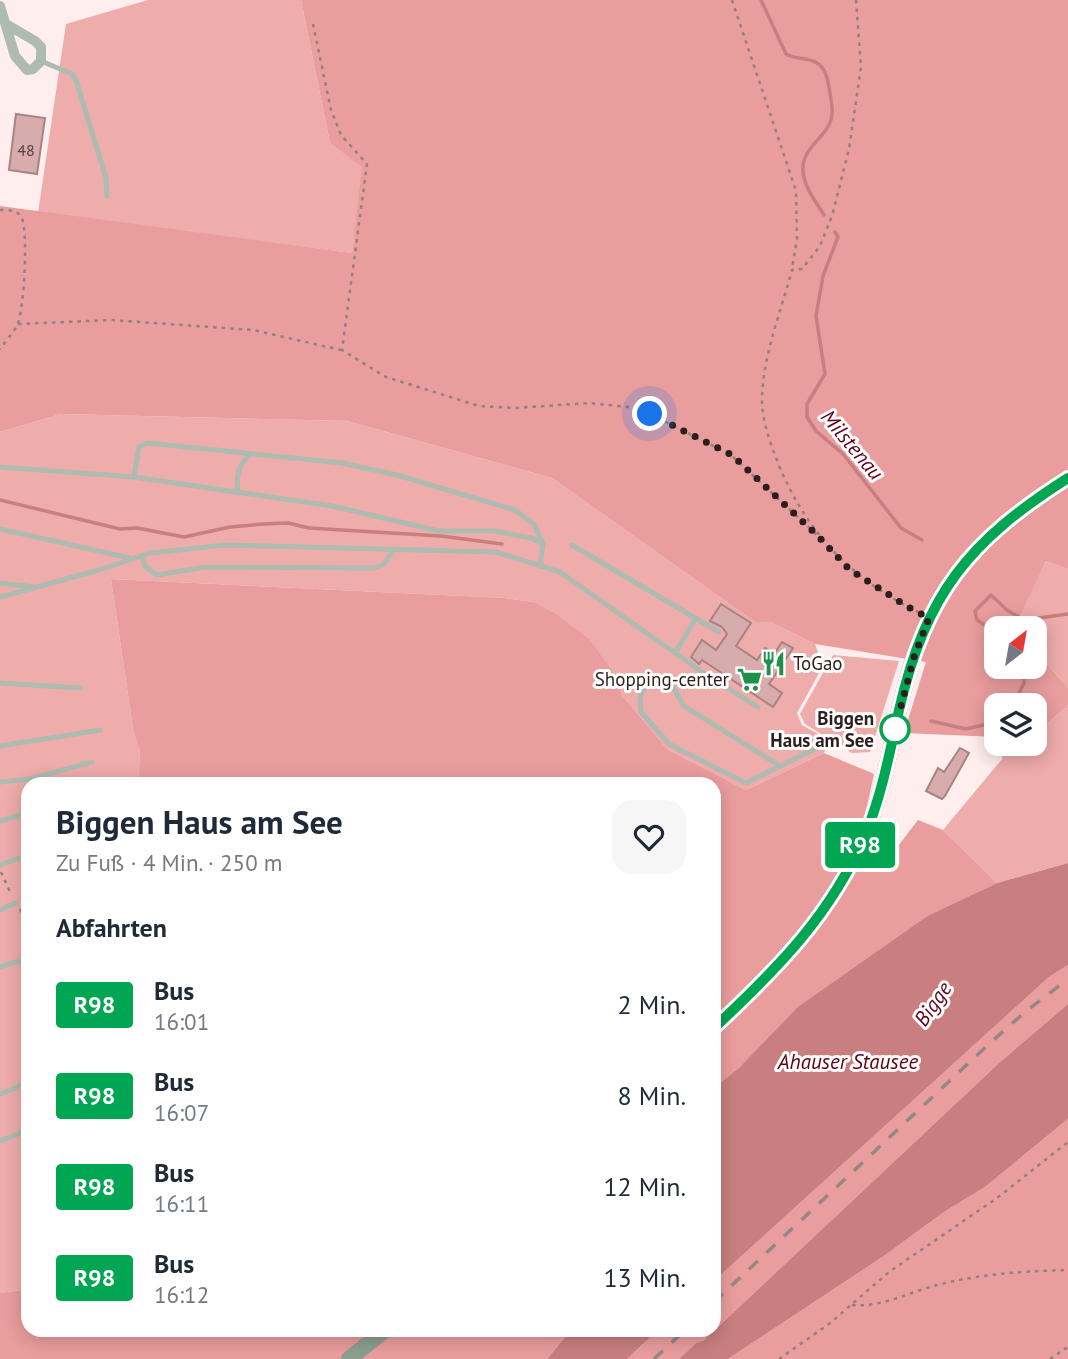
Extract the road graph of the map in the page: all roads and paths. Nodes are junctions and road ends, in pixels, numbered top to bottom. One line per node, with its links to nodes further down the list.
1 (732, 0): 9 (path)
2 (856, 0): 9 (path)
3 (0, 6): 4 (street)
4 (6, 24): 6 (street); 6 (street)
5 (313, 24): 12 (path)
6 (41, 61): 7 (lane)
7 (107, 195)
8 (0, 210): 10 (path)
9 (792, 270): 19 (path)
10 (18, 324): 11 (path); 12 (path)
11 (0, 349)
12 (342, 350): 19 (path)
13 (250, 454): 15 (lane); 17 (lane); 20 (lane)
14 (0, 467): 15 (lane)
15 (134, 477): 17 (lane)
16 (1068, 478): 30 (main road)
17 (238, 493): 20 (lane)
18 (0, 529): 24 (lane)
19 (818, 536): 30 (path)
20 (543, 544): 25 (lane)
21 (572, 545): 29 (lane)
22 (395, 549): 23 (lane); 23 (lane); 25 (lane)
23 (142, 556): 24 (lane)
24 (132, 559): 27 (lane)
25 (540, 566): 32 (lane)
26 (0, 583): 27 (lane)
27 (37, 587): 28 (lane)
28 (0, 597)
29 (696, 618): 31 (lane); 32 (lane)
30 (929, 618): 52 (main road)
31 (719, 632)
32 (675, 653): 35 (lane)
33 (0, 683): 34 (lane)
34 (80, 688)
35 (758, 707)
36 (100, 730): 37 (lane)
37 (0, 746)
38 (821, 746): 40 (lane)
39 (92, 762): 41 (lane)
40 (780, 766): 40 (lane)
41 (36, 777)
42 (21, 780): 43 (lane)
43 (0, 782)
44 (21, 815): 45 (lane)
45 (0, 821)
46 (21, 858): 47 (lane)
47 (0, 865)
48 (16, 903): 49 (lane)
49 (0, 910)
50 (21, 960): 51 (lane)
51 (0, 967)
52 (721, 1021)
53 (21, 1086): 54 (lane)
54 (0, 1094)
55 (21, 1133): 56 (lane)
56 (0, 1141)
57 (1068, 1142): 59 (path)
58 (1068, 1270): 59 (path)
59 (852, 1305): 63 (path)
60 (376, 1337): 62 (main road)
61 (1068, 1347): 64 (path)
62 (349, 1359)
63 (779, 1359)
64 (1050, 1359)

